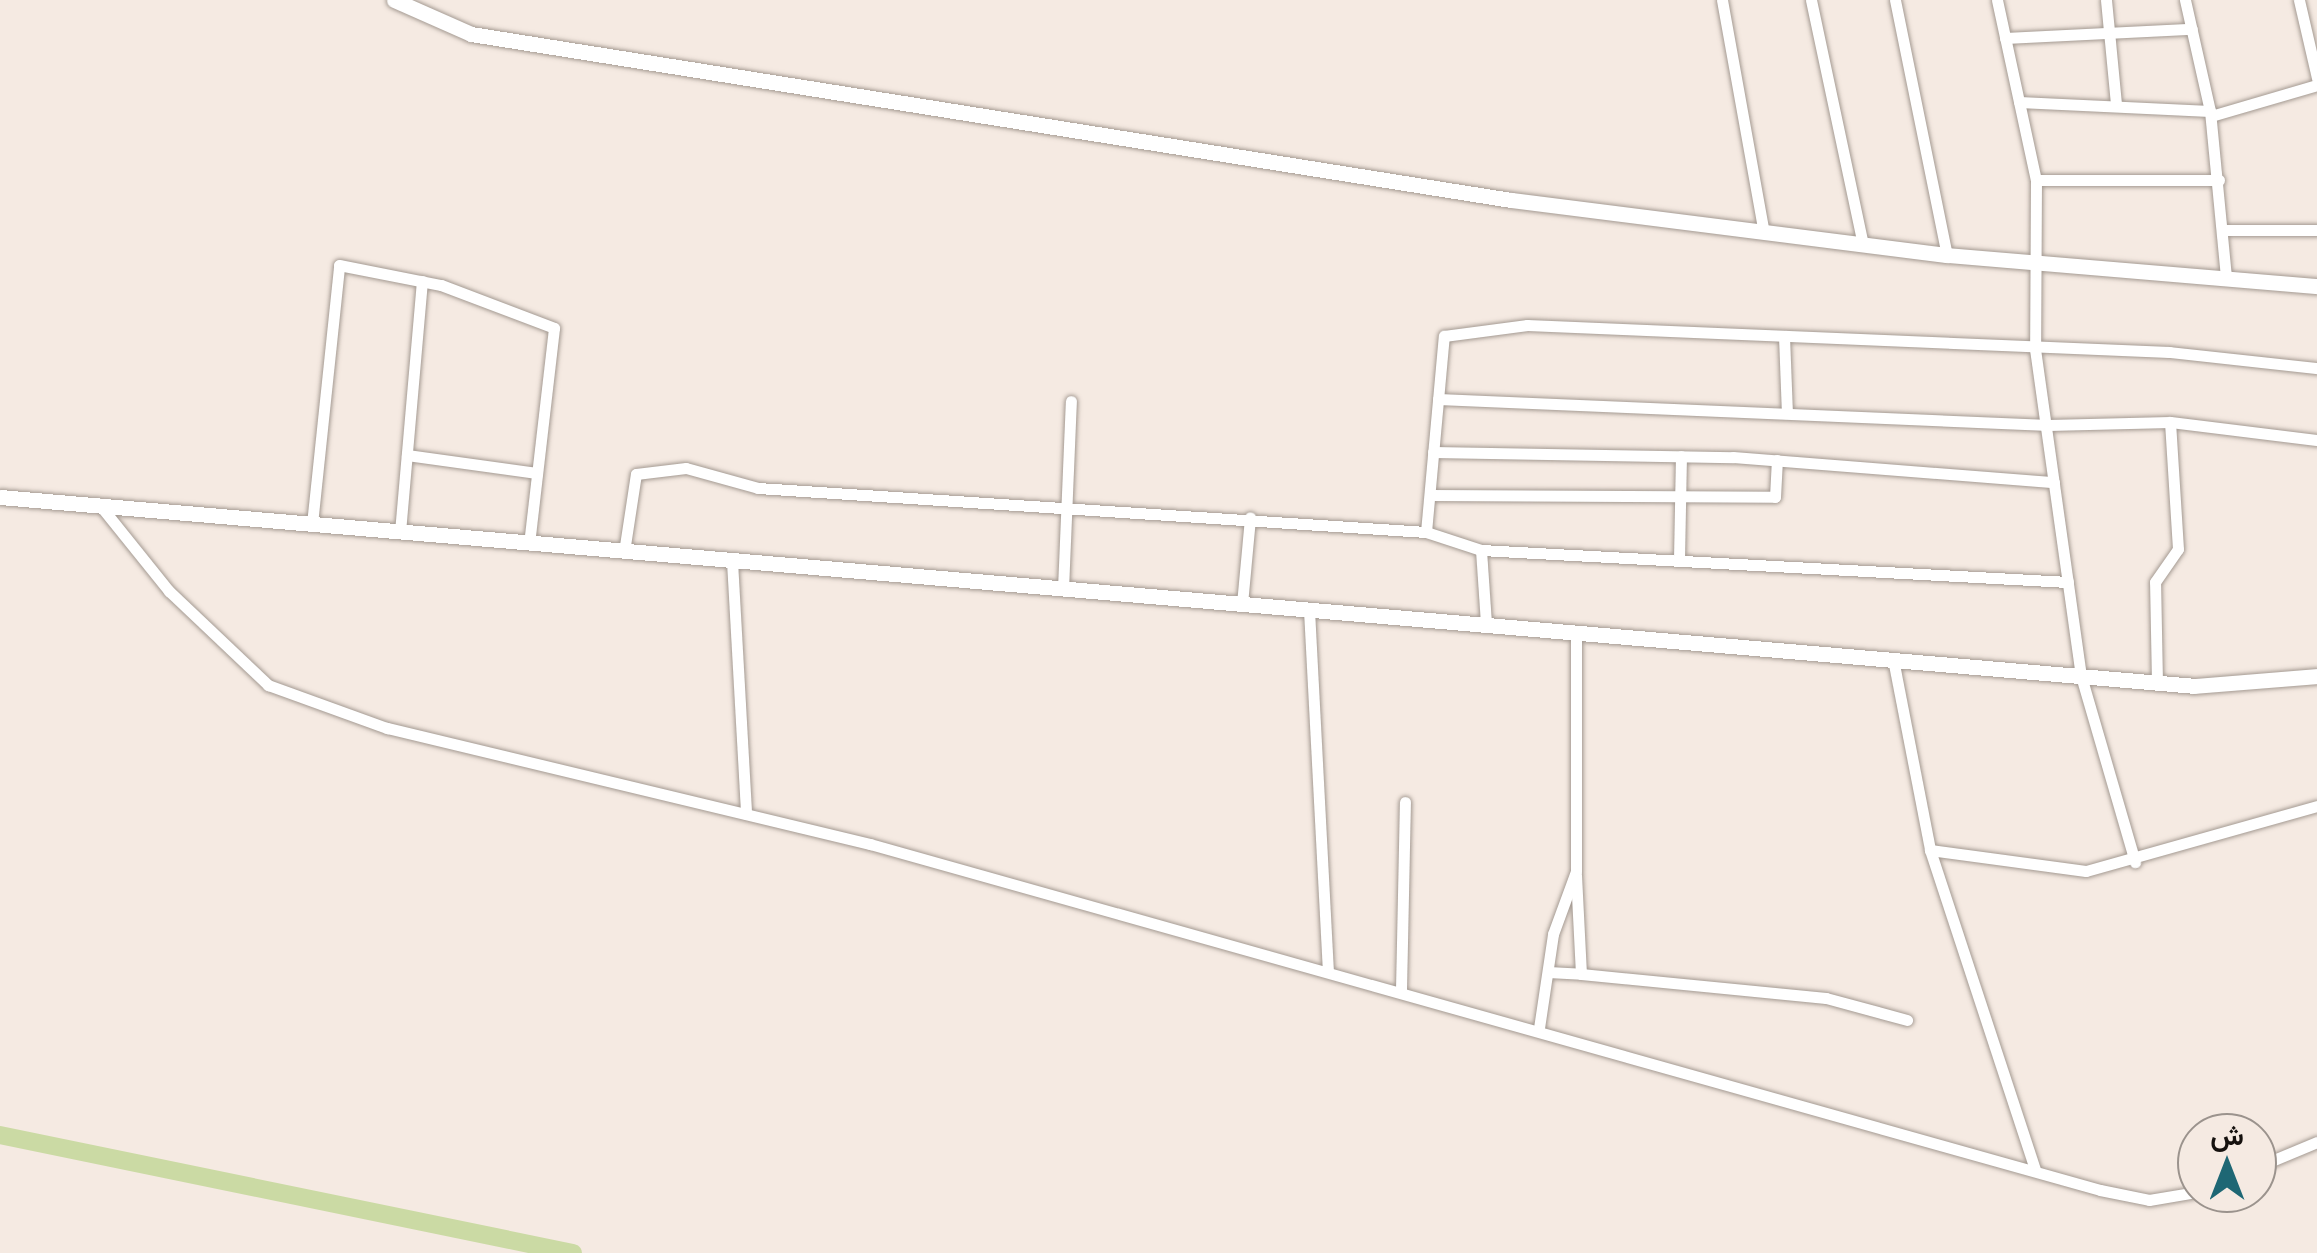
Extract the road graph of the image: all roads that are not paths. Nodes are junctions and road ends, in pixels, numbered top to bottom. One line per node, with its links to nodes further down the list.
1 (394, 0): 20 (main road)
2 (1722, 0): 20 (street)
3 (1811, 0): 21 (street)
4 (1895, 0): 22 (street)
5 (1997, 0): 11 (street)
6 (2106, 0): 10 (street)
7 (2185, 0): 9 (street)
8 (2299, 0): 12 (street)
9 (2192, 29): 10 (street); 15 (street)
10 (2110, 35): 11 (street); 14 (street)
11 (2006, 38): 13 (street)
12 (2317, 82): 15 (street)
13 (2019, 102): 14 (street); 16 (street)
14 (2116, 103): 15 (street)
15 (2210, 114): 17 (street)
16 (2036, 180): 17 (street); 23 (street)
17 (2219, 180): 18 (street)
18 (2226, 230): 19 (street); 24 (street)
19 (2317, 230)
20 (1764, 233): 21 (main road)
21 (1864, 245): 22 (main road)
22 (1947, 255): 23 (main road)
23 (2034, 263): 24 (main road); 28 (street)
24 (2226, 278): 26 (main road)
25 (422, 281): 37 (street); 40 (street); 48 (street)
26 (2317, 286)
27 (1784, 336): 28 (street); 30 (street); 32 (street)
28 (2036, 350): 29 (street); 34 (street)
29 (2317, 368)
30 (1438, 400): 32 (street); 36 (street)
31 (1072, 401): 46 (street)
32 (1787, 412): 34 (street)
33 (2170, 422): 34 (street); 35 (street); 65 (street)
34 (2048, 425): 41 (street)
35 (2317, 440)
36 (1434, 452): 38 (street); 42 (street)
37 (407, 456): 40 (street); 49 (street)
38 (1681, 456): 39 (street); 44 (street)
39 (1776, 460): 41 (street); 44 (street)
40 (537, 473): 51 (street)
41 (2054, 482): 56 (street)
42 (1430, 494): 44 (street); 50 (street)
43 (0, 497): 45 (main road)
44 (1681, 500): 54 (street)
45 (98, 504): 48 (main road); 68 (street)
46 (1070, 507): 47 (street); 53 (street); 57 (street)
47 (1250, 516): 50 (street); 58 (street)
48 (312, 524): 49 (main road)
49 (400, 532): 51 (main road)
50 (1426, 532): 52 (street)
51 (529, 544): 53 (main road)
52 (1481, 550): 54 (street); 60 (street)
53 (624, 552): 55 (main road)
54 (1679, 558): 56 (street)
55 (732, 561): 57 (main road); 68 (street)
56 (2068, 582): 63 (street)
57 (1063, 589): 58 (main road)
58 (1242, 604): 59 (main road)
59 (1309, 610): 60 (main road); 74 (street)
60 (1486, 624): 61 (main road)
61 (1576, 632): 62 (main road); 71 (street)
62 (1894, 659): 63 (main road); 69 (street)
63 (2082, 676): 65 (main road); 70 (street)
64 (2317, 676): 65 (main road)
65 (2157, 683)
66 (1405, 802): 77 (street)
67 (2317, 806): 70 (street)
68 (746, 814): 74 (street)
69 (1930, 850): 70 (street); 82 (street)
70 (2136, 862)
71 (1576, 871): 72 (street); 73 (street)
72 (1553, 934): 73 (street); 75 (street)
73 (1579, 937): 76 (street)
74 (1328, 970): 77 (street)
75 (1548, 972): 76 (street); 79 (street)
76 (1581, 974): 78 (street)
77 (1401, 990): 79 (street)
78 (1907, 1020)
79 (1539, 1028): 82 (street)
80 (2317, 1142): 81 (street)
81 (2277, 1159)
82 (2034, 1170): 83 (street)
83 (2177, 1195)

